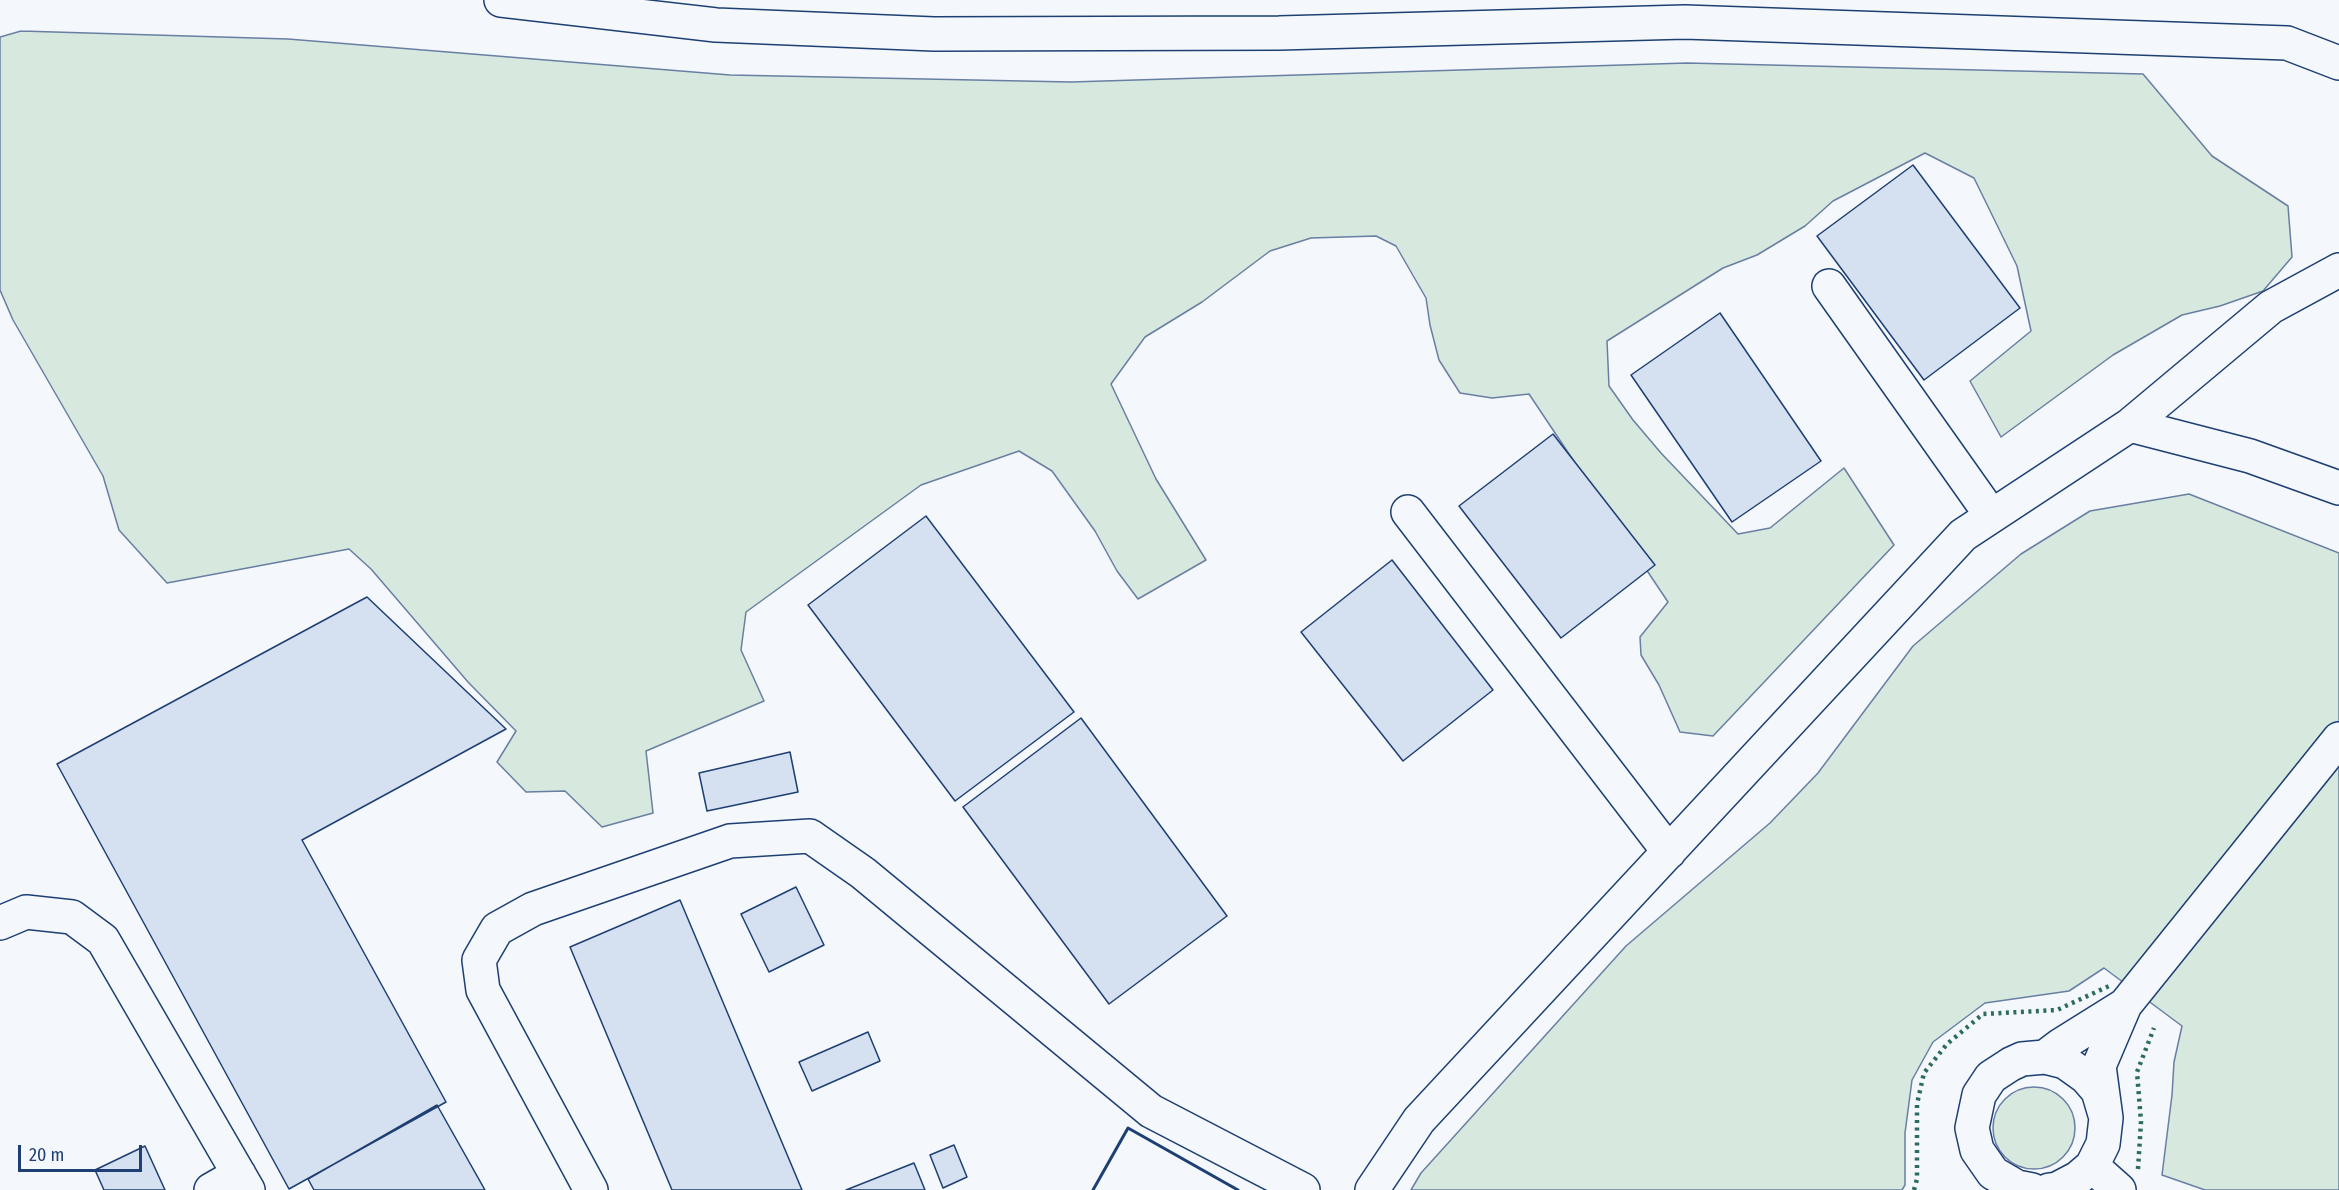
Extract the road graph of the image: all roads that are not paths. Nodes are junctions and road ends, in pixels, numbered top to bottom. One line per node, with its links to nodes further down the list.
1 (501, 0): 2 (lane)
2 (2339, 63)
3 (2339, 270): 5 (lane)
4 (1829, 286): 8 (lane)
5 (2130, 425): 6 (lane); 8 (lane)
6 (2339, 488)
7 (1408, 512): 10 (lane)
8 (1992, 515): 10 (lane)
9 (2339, 739): 12 (lane)
10 (1669, 852): 21 (lane)
11 (0, 923): 17 (lane)
12 (2125, 1005): 13 (lane); 14 (lane)
13 (2045, 1057): 14 (lane); 16 (lane)
14 (2106, 1118): 15 (lane)
15 (2092, 1166): 23 (lane); 24 (lane)
16 (1984, 1181): 22 (lane)
17 (243, 1182): 18 (lane)
18 (211, 1190)
19 (591, 1190): 20 (lane)
20 (1303, 1190)
21 (1372, 1190)
22 (2032, 1190)
23 (2049, 1190)
24 (2119, 1190)

